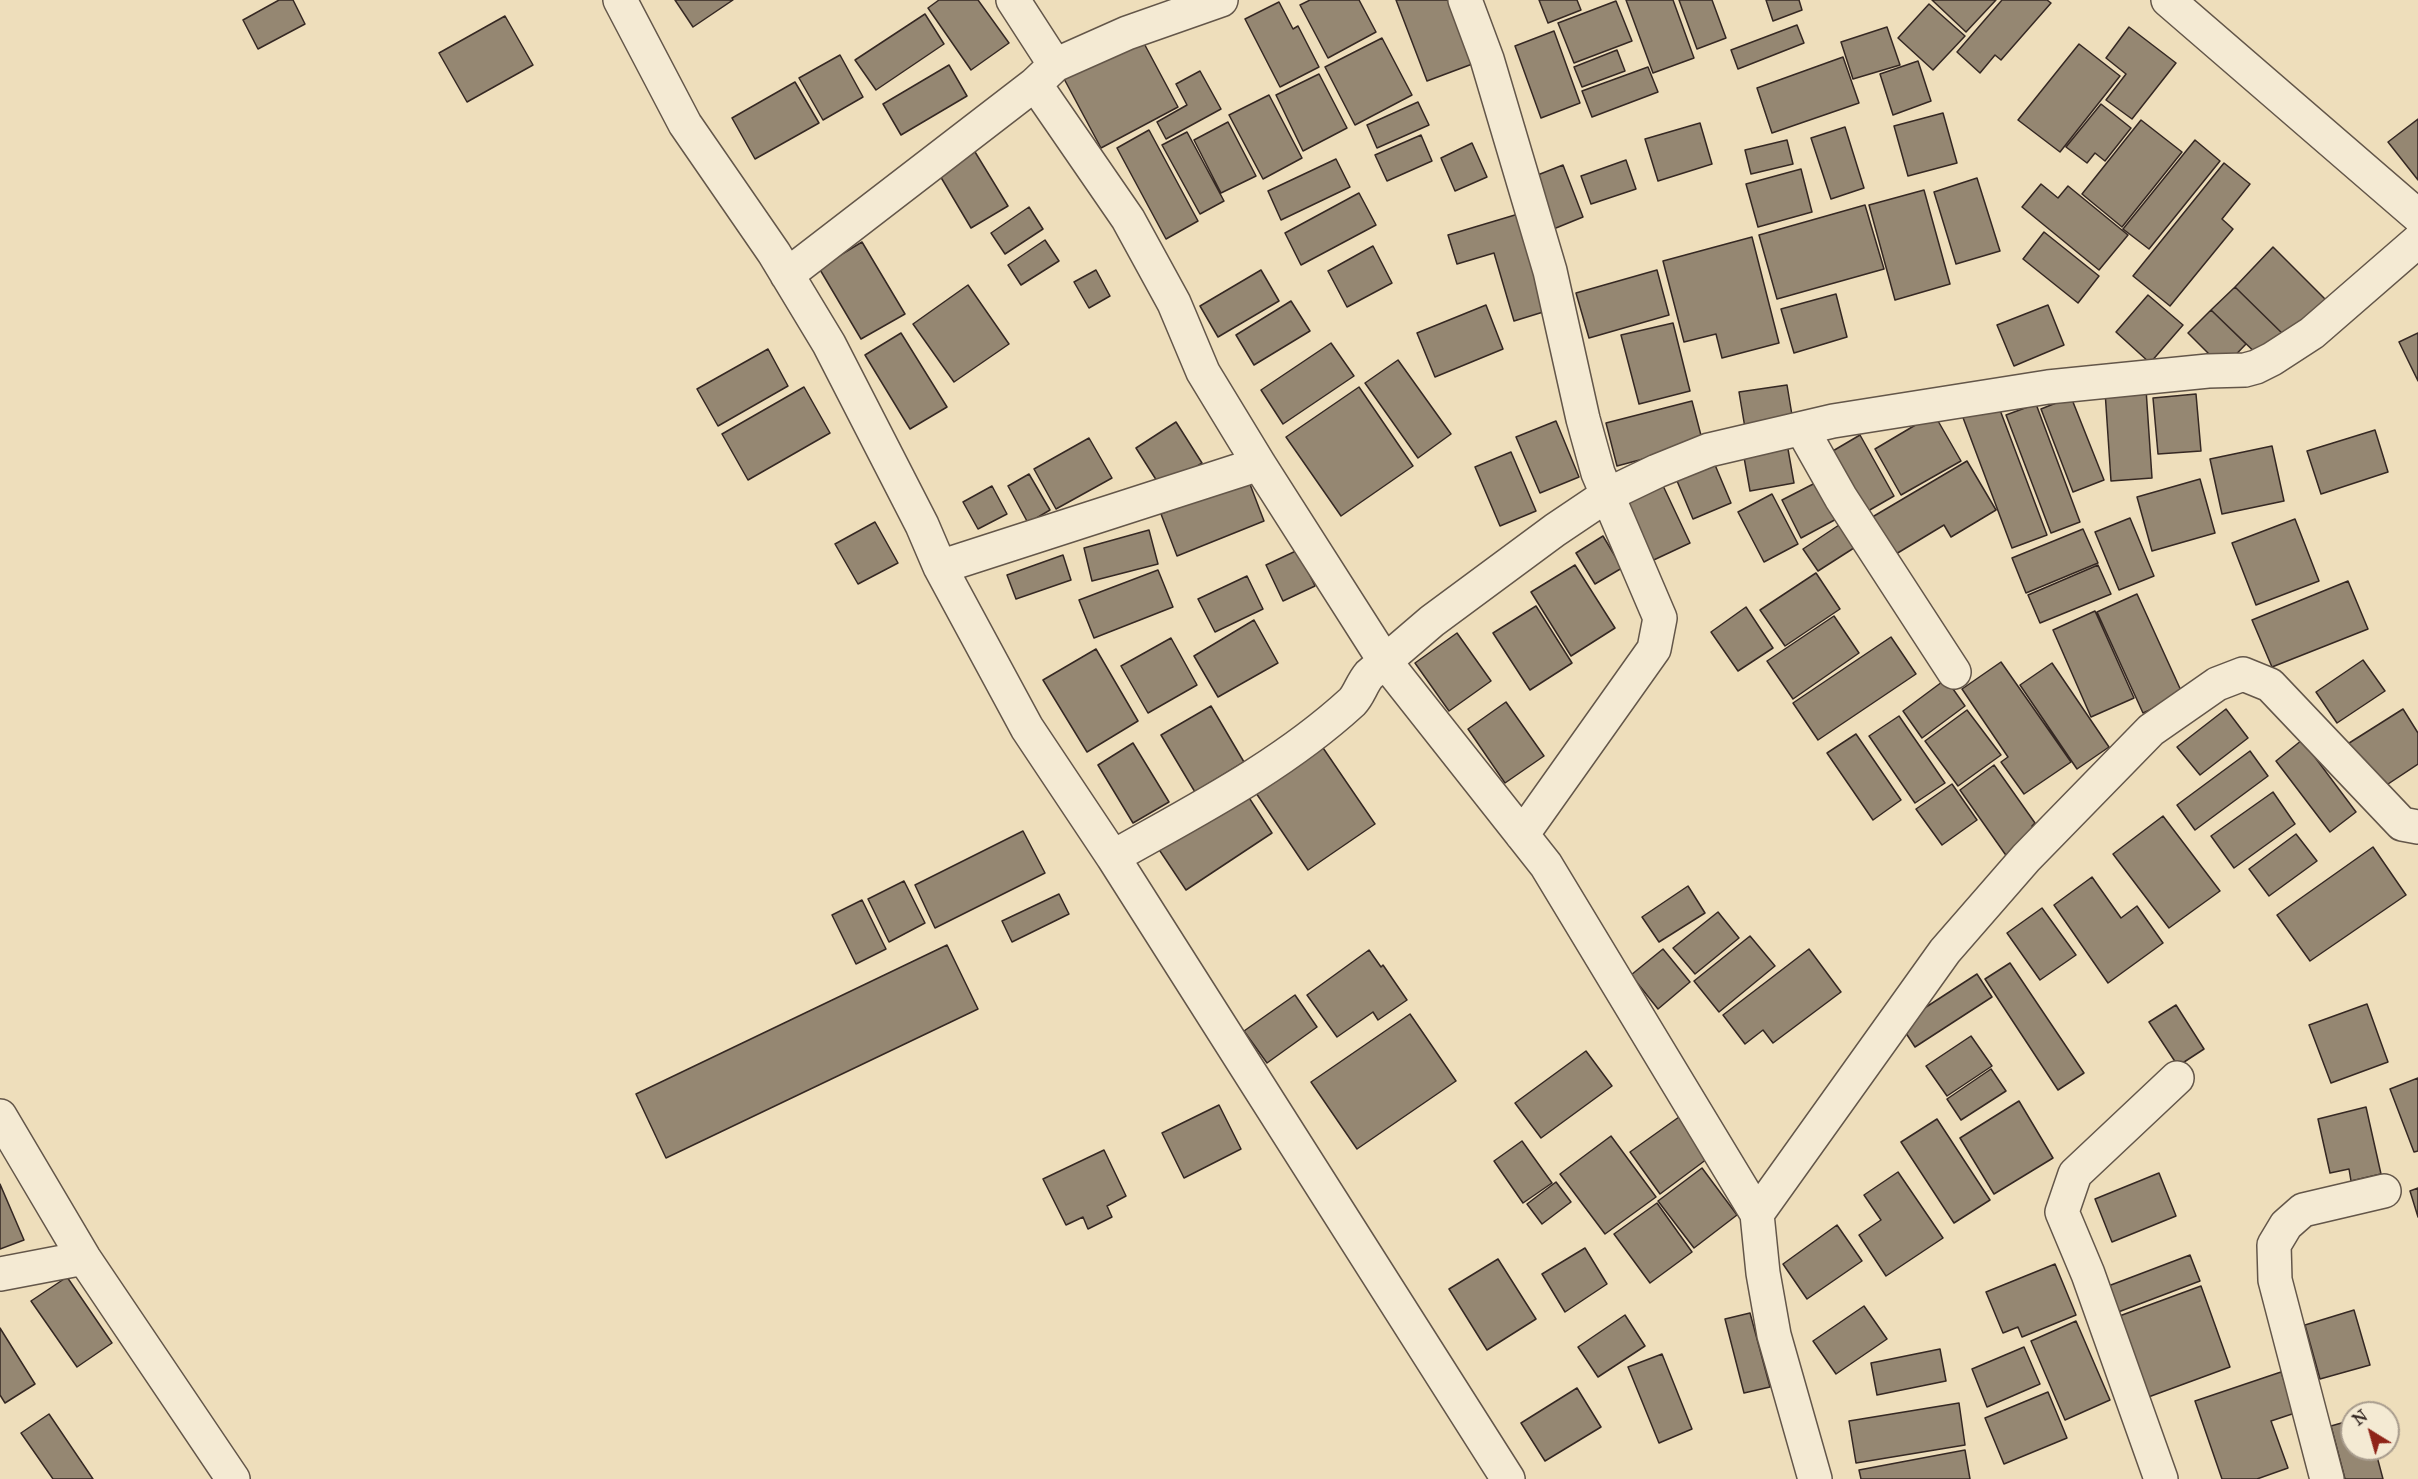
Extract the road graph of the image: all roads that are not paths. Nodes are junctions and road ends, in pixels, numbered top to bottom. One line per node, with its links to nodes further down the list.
1 (620, 0): 9 (street)
2 (1013, 0): 6 (street)
3 (1221, 0): 6 (street)
4 (1465, 0): 12 (street)
5 (2168, 0): 7 (street)
6 (1045, 74): 9 (street); 11 (street)
7 (2418, 216)
8 (2418, 242): 10 (street)
9 (787, 275): 13 (street)
10 (1802, 429): 12 (street); 15 (street)
11 (1259, 464): 13 (street); 14 (street)
12 (1607, 495): 14 (street); 17 (street)
13 (940, 567): 18 (street)
14 (1384, 660): 17 (street); 18 (street)
15 (1954, 672)
16 (2418, 827): 22 (street)
17 (1522, 835): 22 (street)
18 (1113, 857): 26 (street)
19 (2177, 1078): 28 (street)
20 (0, 1116): 23 (street)
21 (2384, 1191): 29 (street)
22 (1757, 1214): 27 (street)
23 (84, 1258): 24 (street); 25 (street)
24 (0, 1274)
25 (233, 1479)
26 (1508, 1479)
27 (1815, 1479)
28 (2161, 1479)
29 (2327, 1479)

